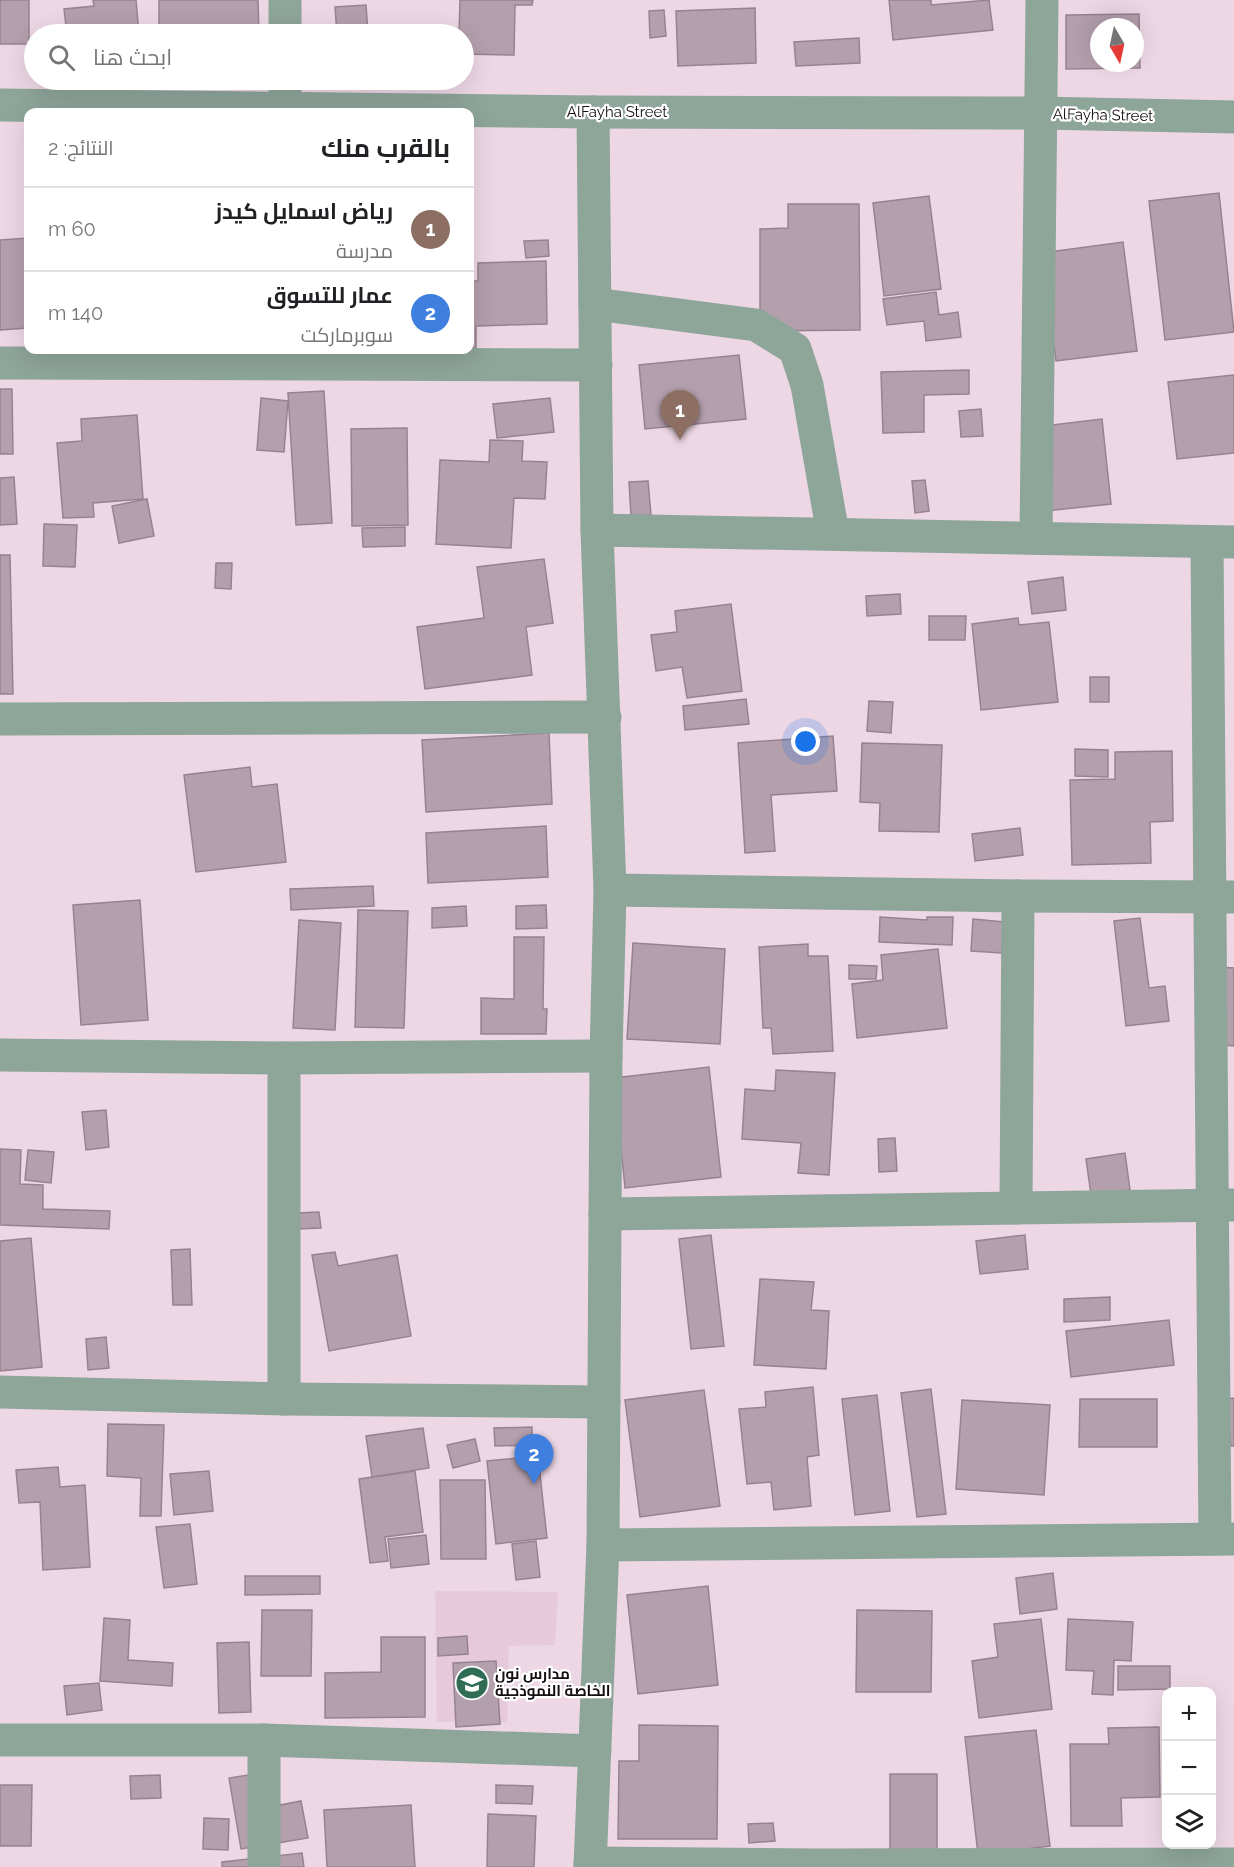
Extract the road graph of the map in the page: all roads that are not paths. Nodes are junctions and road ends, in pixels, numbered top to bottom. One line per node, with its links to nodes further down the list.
1 (285, 0): 3 (street)
2 (1042, 0): 7 (street)
3 (285, 24)
4 (285, 93): 5 (street, AlFayha Street); 6 (street, AlFayha Street)
5 (0, 105)
6 (593, 112): 7 (street, AlFayha Street); 9 (street)
7 (1040, 113): 8 (street, AlFayha Street); 14 (street)
8 (1234, 117)
9 (595, 304): 11 (street); 13 (street)
10 (0, 363): 11 (street)
11 (596, 365): 12 (street)
12 (597, 530): 13 (street); 16 (street)
13 (833, 534): 14 (street)
14 (1036, 537): 15 (street)
15 (1221, 542): 20 (street)
16 (605, 717): 17 (street); 18 (street)
17 (0, 719)
18 (610, 890): 19 (street); 22 (street)
19 (1018, 896): 20 (street); 25 (street)
20 (1221, 897): 24 (street)
21 (0, 1055): 23 (street)
22 (606, 1056): 23 (street); 26 (street)
23 (284, 1058): 28 (street)
24 (1223, 1205): 25 (street); 30 (street)
25 (1016, 1208): 26 (street)
26 (605, 1214): 29 (street)
27 (0, 1392): 28 (street)
28 (284, 1399): 29 (street)
29 (604, 1402): 31 (street)
30 (1225, 1539): 31 (street)
31 (603, 1545): 34 (street)
32 (0, 1740): 33 (street)
33 (264, 1740): 34 (street); 38 (street)
34 (595, 1750): 36 (street)
35 (1234, 1864): 37 (street)
36 (590, 1865): 37 (street)
37 (817, 1866)
38 (264, 1867)

